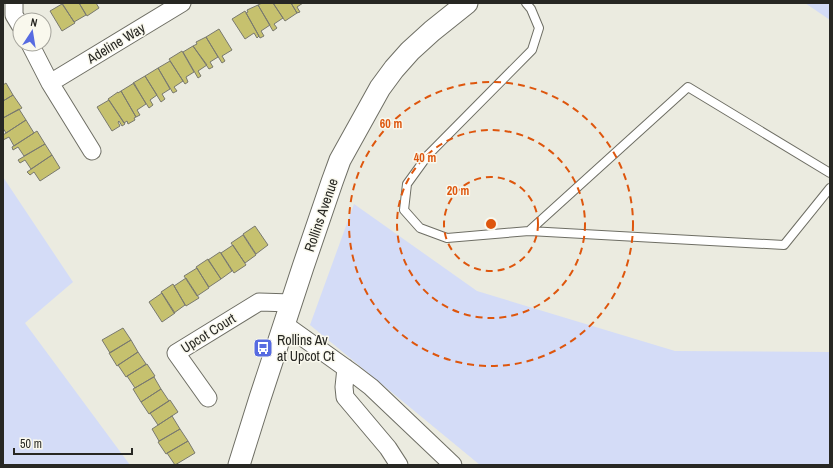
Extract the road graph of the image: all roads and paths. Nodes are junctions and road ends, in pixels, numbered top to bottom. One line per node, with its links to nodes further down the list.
1 (182, 3): 5 (street, Adeline Way)
2 (467, 3): 10 (street, Rollins Avenue)
3 (526, 3): 9 (lane)
4 (34, 52): 5 (street)
5 (50, 83): 6 (street)
6 (92, 151)
7 (830, 173): 9 (lane)
8 (830, 188): 9 (lane)
9 (529, 231)
10 (292, 303): 11 (street, Rollins Avenue); 13 (street, Upcot Court)
11 (284, 324): 12 (street); 14 (street, Rollins Avenue)
12 (346, 368): 15 (street); 16 (street)
13 (208, 398)
14 (239, 465)
15 (399, 465)
16 (453, 465)

